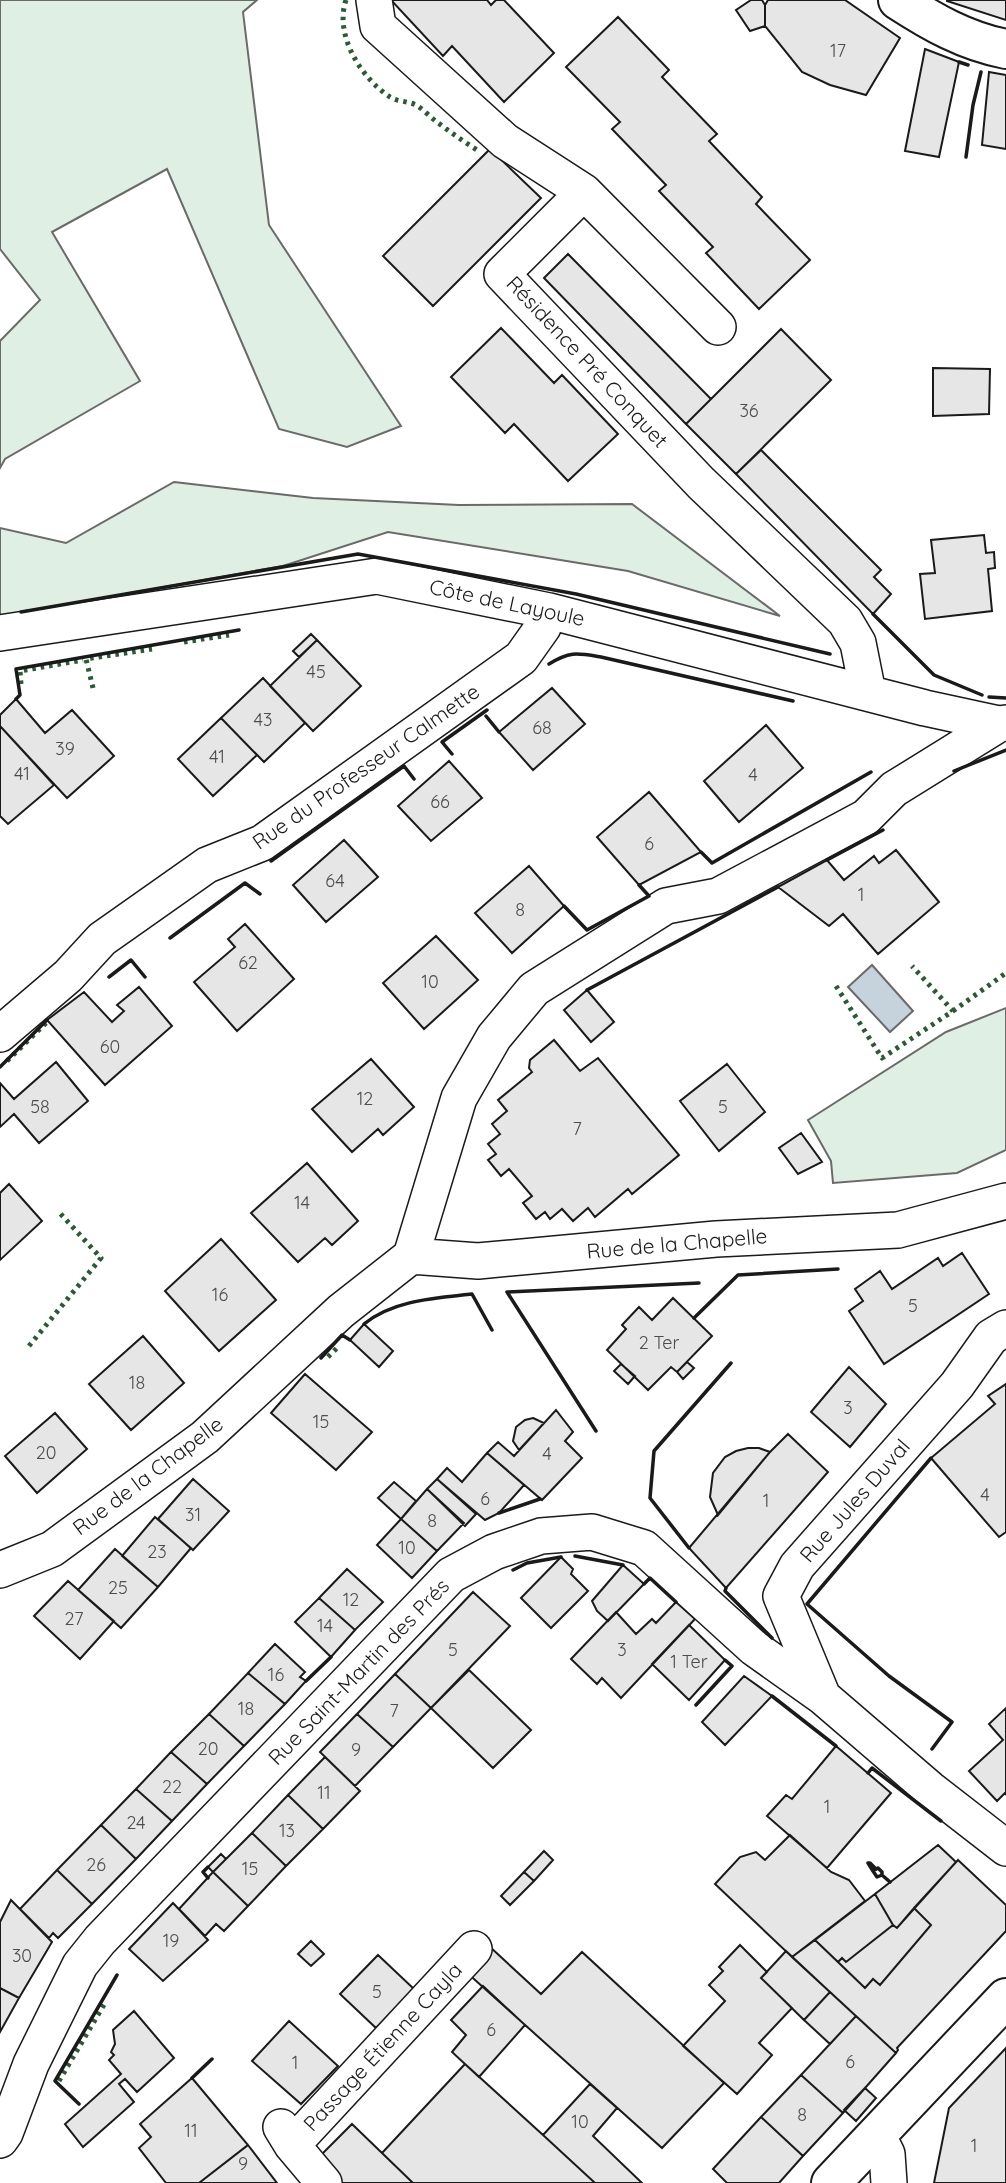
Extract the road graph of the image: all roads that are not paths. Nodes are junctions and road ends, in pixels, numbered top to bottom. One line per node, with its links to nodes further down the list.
1 (374, 0): 4 (street)
2 (898, 0): 3 (street)
3 (1006, 49)
4 (583, 192): 5 (street); 8 (street, Résidence Pré Conquet)
5 (718, 327)
6 (550, 611): 7 (street, Côte de Layoule); 8 (street, Côte de Layoule); 10 (street, Rue du Professeur Calmette)
7 (0, 633)
8 (868, 693): 9 (street, Côte de Layoule)
9 (1002, 724): 12 (street)
10 (0, 1034)
11 (1006, 1202): 12 (street, Rue de la Chapelle)
12 (411, 1256): 14 (street, Rue de la Chapelle)
13 (1006, 1328): 15 (street, Rue Jules Duval)
14 (0, 1570)
15 (823, 1697): 16 (street, Rue Saint-Martin des Prés); 20 (street, Rue Saint-Martin des Prés)
16 (1006, 1848)
17 (474, 1949): 21 (street, Passage Étienne Cayla)
18 (1006, 1998): 19 (street)
19 (877, 2134): 22 (street); 23 (street)
20 (0, 2140)
21 (324, 2183)
22 (831, 2183)
23 (889, 2183)

